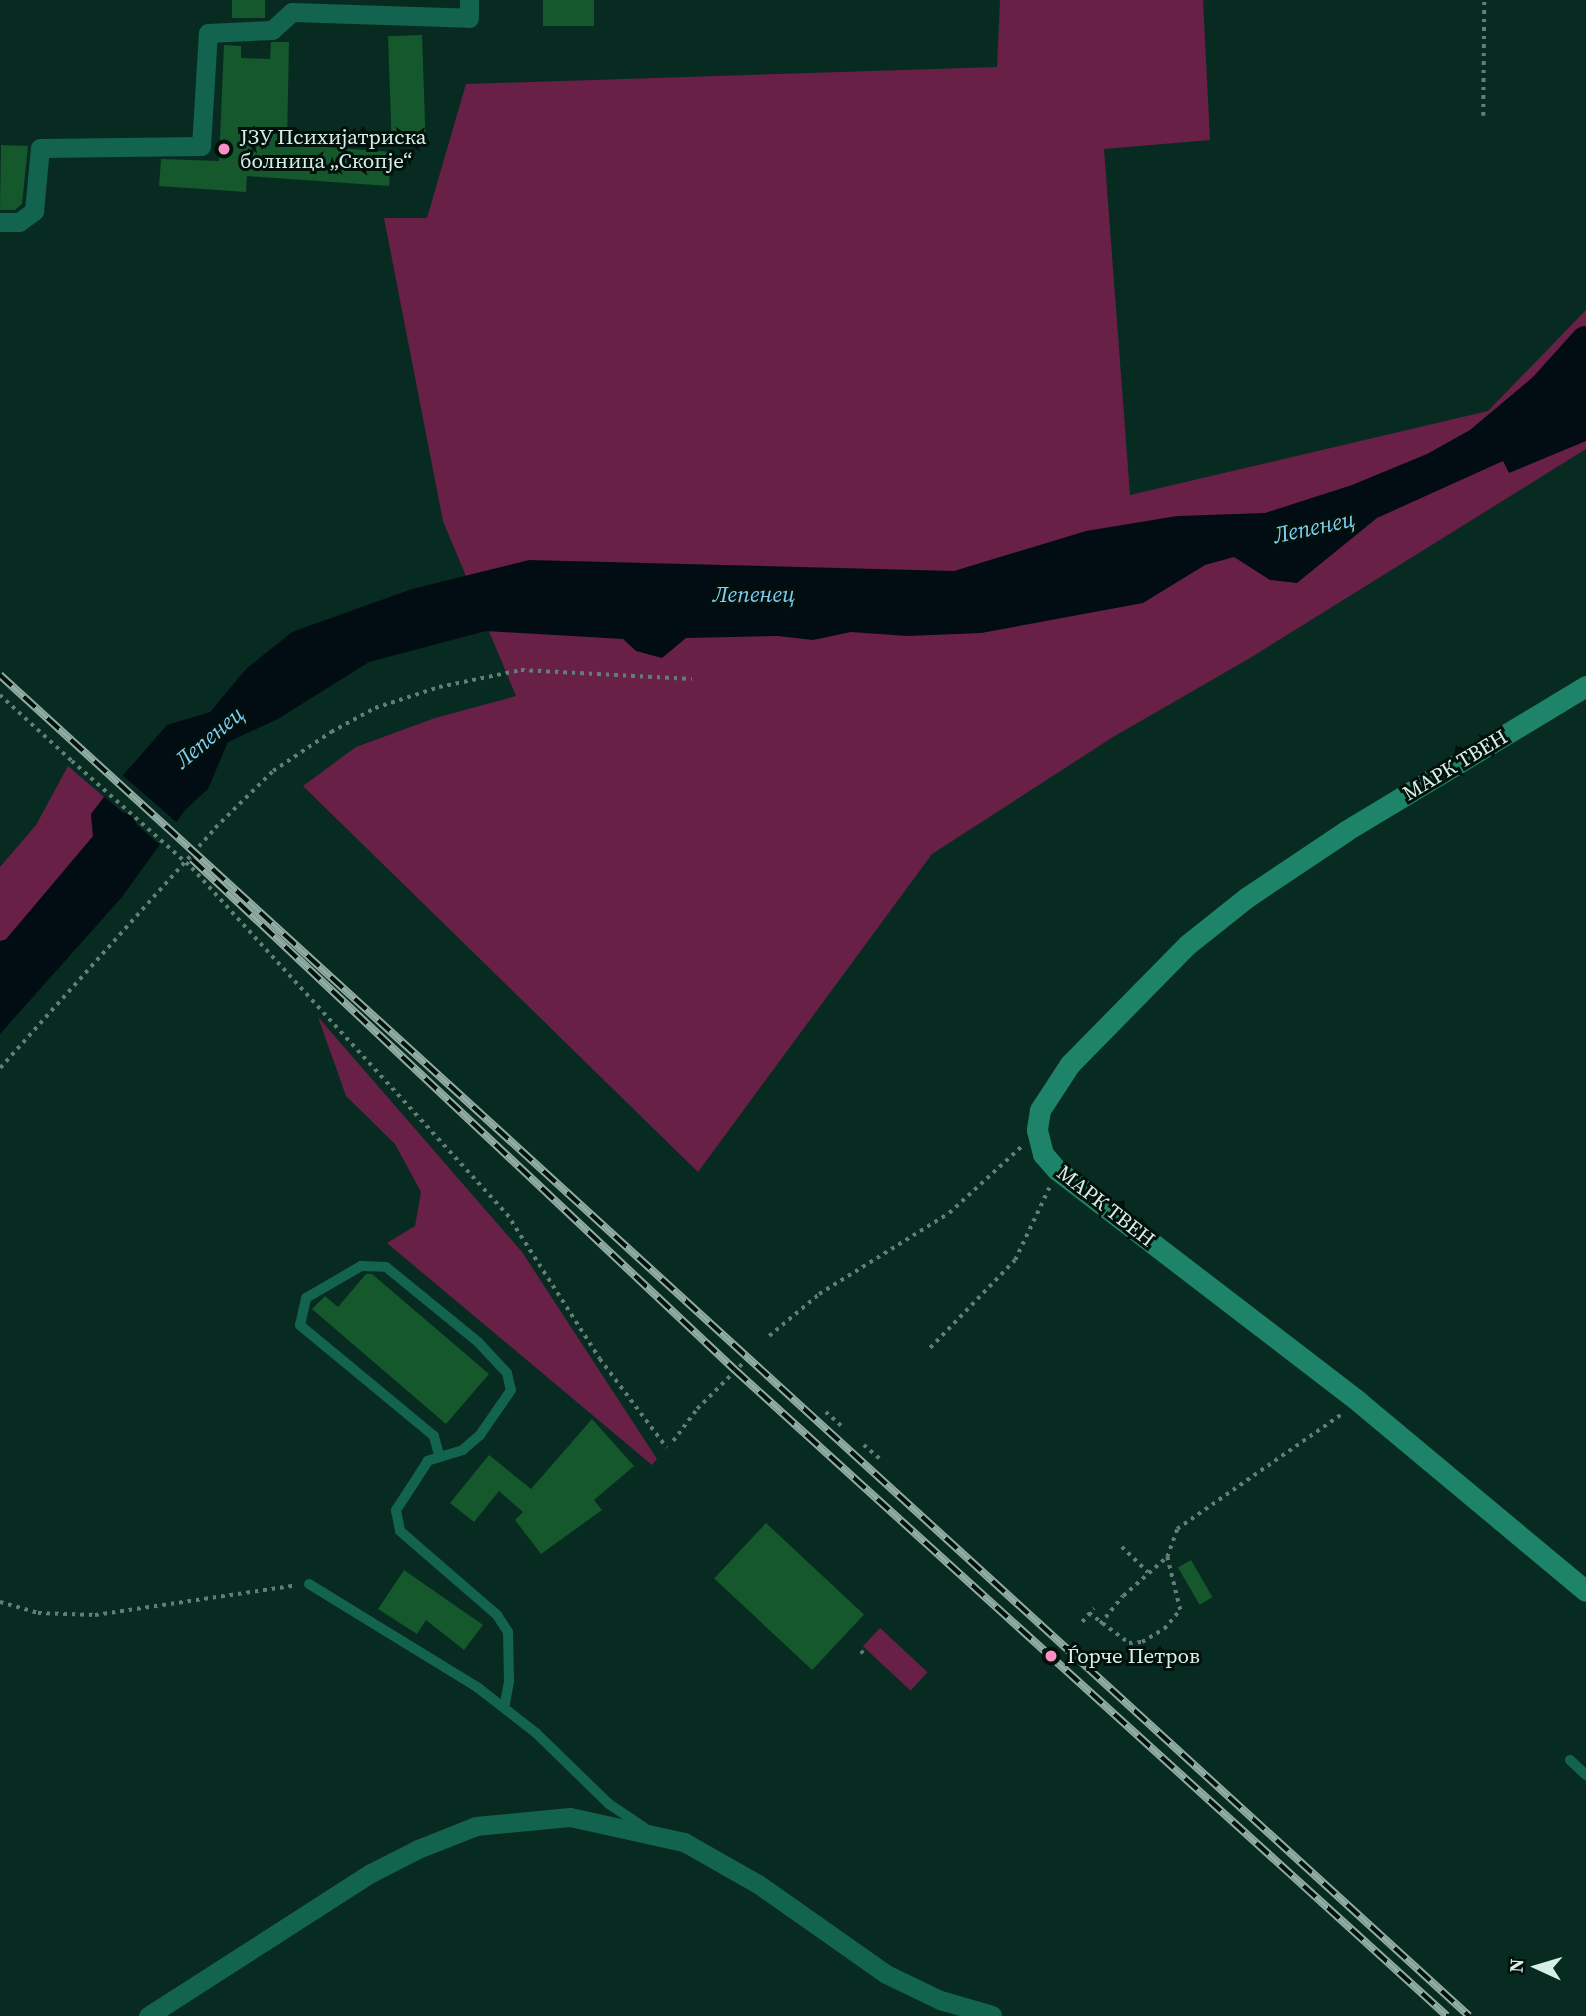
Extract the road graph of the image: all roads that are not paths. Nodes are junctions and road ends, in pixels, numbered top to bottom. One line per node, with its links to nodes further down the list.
1 (469, 0): 2 (street)
2 (0, 222)
3 (1586, 686): 6 (street, МАРК ТВЕН)
4 (439, 1455): 4 (lane); 7 (lane)
5 (309, 1584): 7 (lane)
6 (1586, 1591)
7 (504, 1708): 10 (lane)
8 (1570, 1760): 9 (lane)
9 (1586, 1774)
10 (652, 1832): 11 (street); 12 (street)
11 (148, 2016)
12 (992, 2016)

